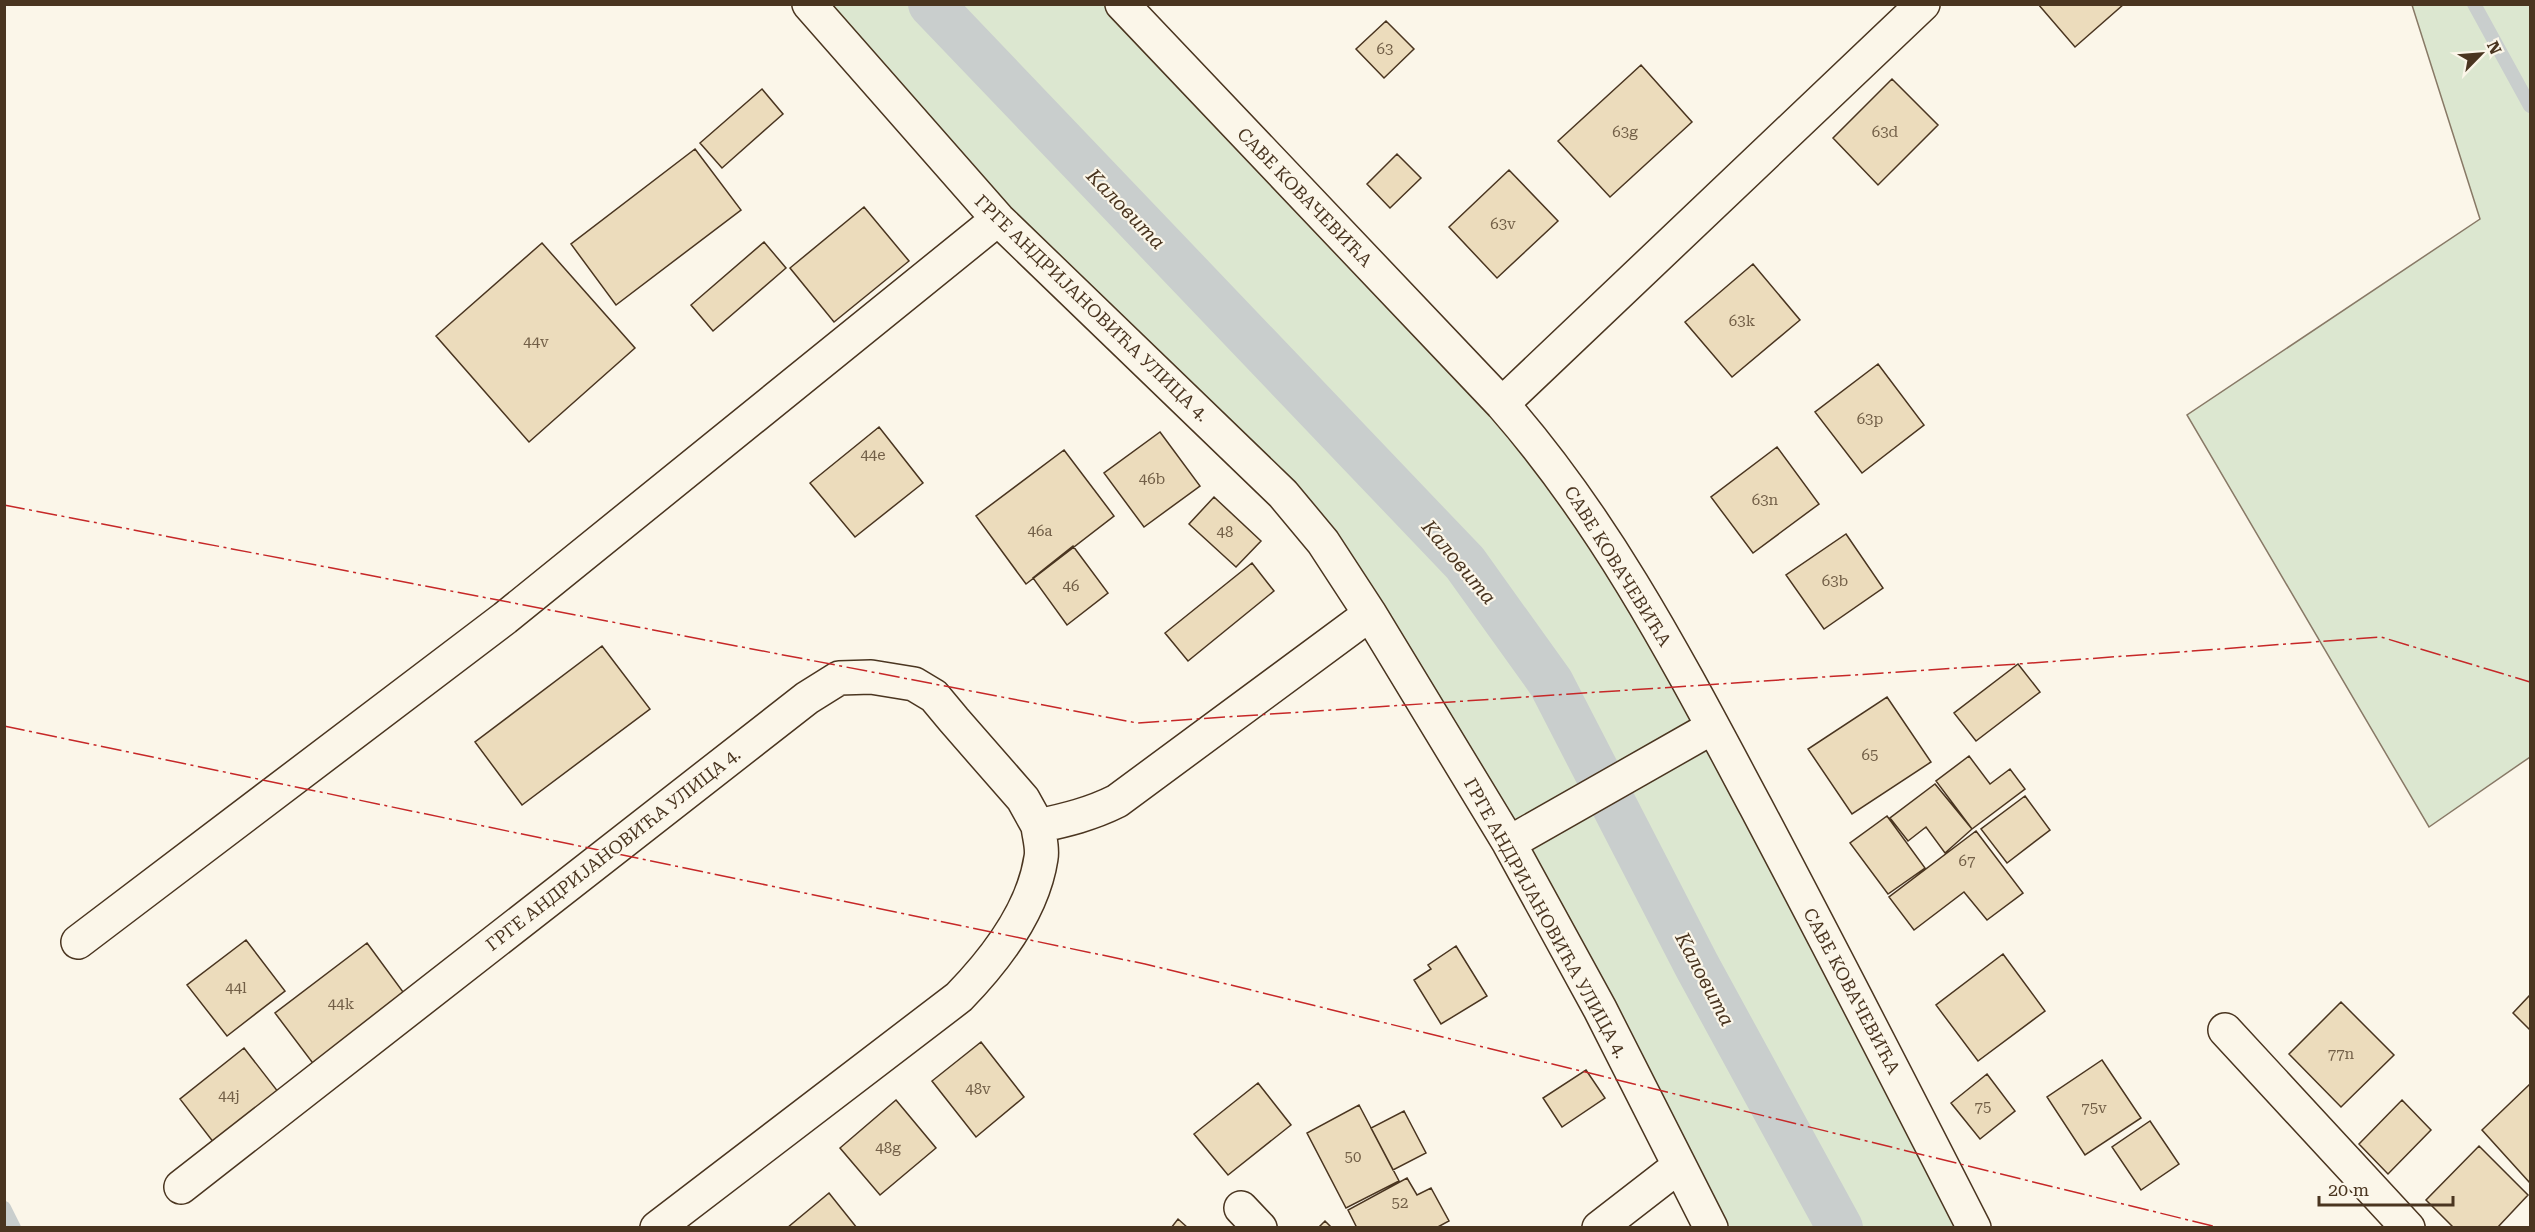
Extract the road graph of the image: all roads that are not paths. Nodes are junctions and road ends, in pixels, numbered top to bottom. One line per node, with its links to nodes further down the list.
1 (809, 4): 4 (street, ГРГЕ АНДРИЈАНОВИЋА УЛИЦА 4.)
2 (1122, 4): 5 (street, САВЕ КОВАЧЕВИЋА)
3 (1923, 4): 5 (street)
4 (998, 219): 6 (street, ГРГЕ АНДРИЈАНОВИЋА УЛИЦА 4.); 10 (street)
5 (1502, 404): 7 (street, САВЕ КОВАЧЕВИЋА)
6 (1370, 614): 8 (street); 9 (street, ГРГЕ АНДРИЈАНОВИЋА УЛИЦА 4.)
7 (1713, 727): 9 (street); 17 (street, САВЕ КОВАЧЕВИЋА)
8 (1038, 826): 13 (street, ГРГЕ АНДРИЈАНОВИЋА УЛИЦА 4.); 14 (street, ГРГЕ АНДРИЈАНОВИЋА УЛИЦА 4.)
9 (1509, 843): 12 (street, ГРГЕ АНДРИЈАНОВИЋА УЛИЦА 4.)
10 (78, 942)
11 (2225, 1030): 18 (street)
12 (1679, 1166): 15 (street); 16 (street, ГРГЕ АНДРИЈАНОВИЋА УЛИЦА 4.)
13 (181, 1187)
14 (657, 1227)
15 (1599, 1227)
16 (1711, 1227)
17 (1974, 1227)
18 (2408, 1227)

